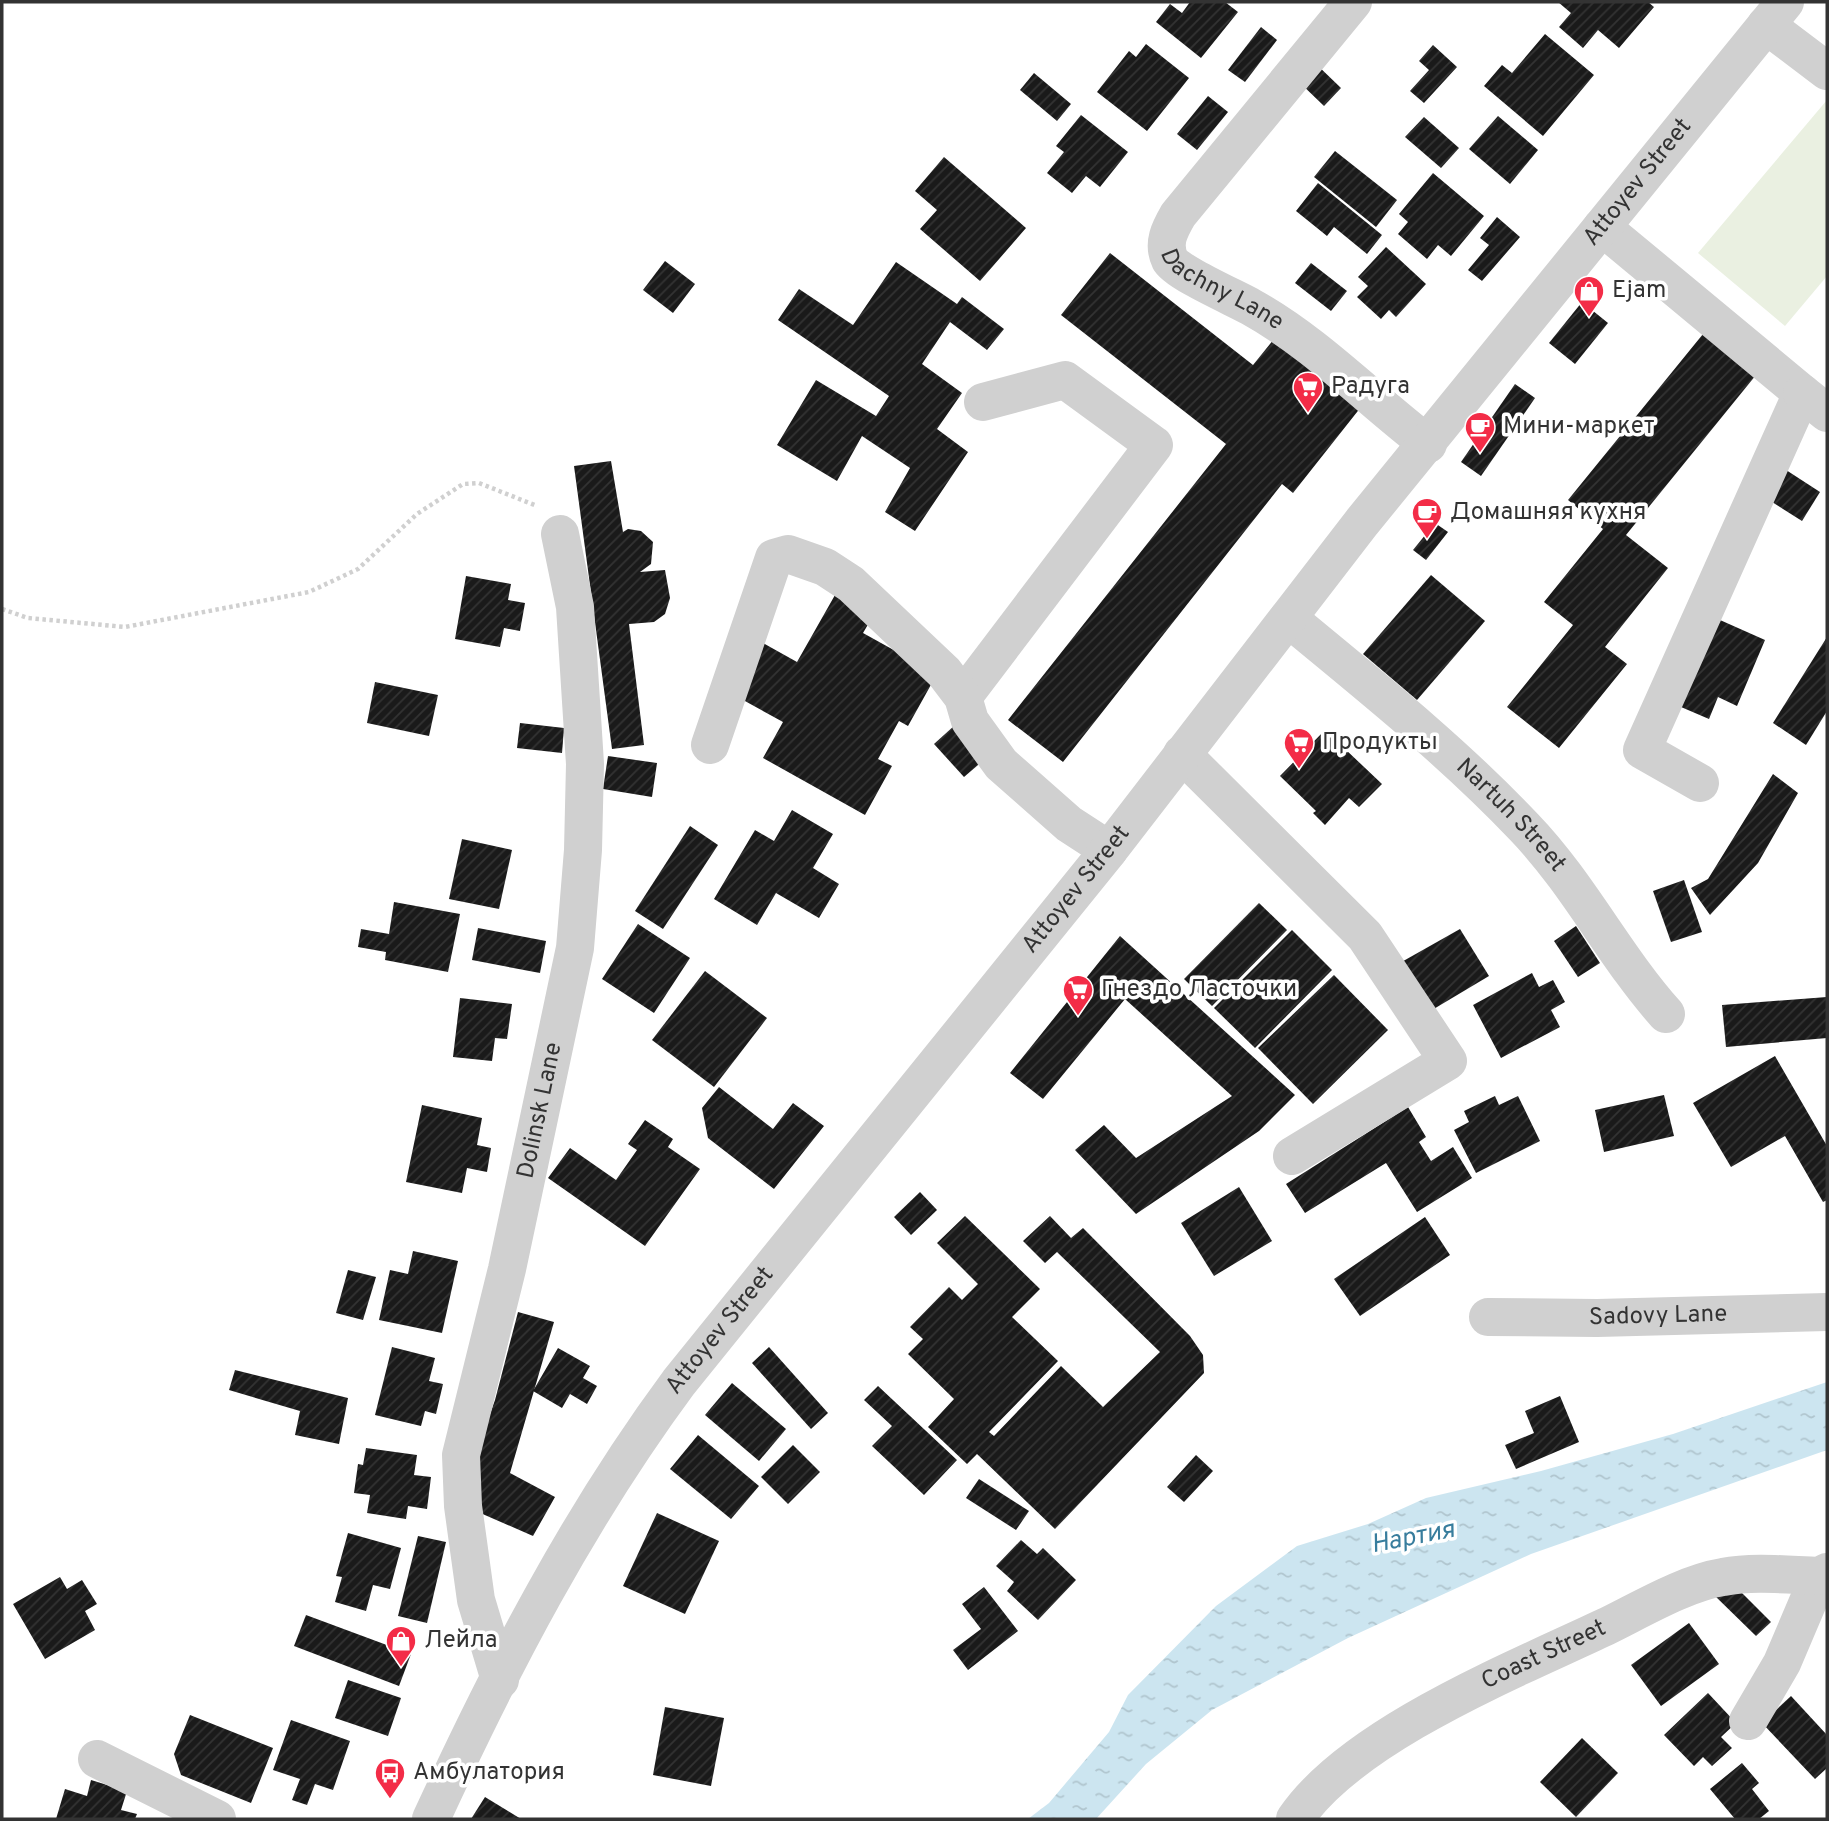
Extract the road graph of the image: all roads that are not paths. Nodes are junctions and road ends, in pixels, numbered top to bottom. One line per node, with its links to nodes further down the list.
1 (1353, 2): 7 (street, Dachny Lane)
2 (1776, 13): 3 (street); 4 (street, Attoyev Street)
3 (1827, 71)
4 (1602, 227): 6 (street); 7 (street, Attoyev Street)
5 (983, 402): 10 (street)
6 (1814, 403): 13 (street)
7 (1428, 444): 9 (street, Attoyev Street)
8 (560, 534): 20 (street, Dolinsk Lane)
9 (1288, 618): 12 (street, Attoyev Street); 15 (street, Nartuh Street)
10 (963, 697): 11 (street); 14 (street)
11 (710, 745)
12 (1182, 754): 14 (street, Attoyev Street); 16 (street)
13 (1700, 783)
14 (1109, 850): 20 (street, Attoyev Street)
15 (1666, 1014)
16 (1292, 1156)
17 (1827, 1311): 18 (street, Sadovy Lane)
18 (1488, 1317)
19 (1823, 1574): 21 (street); 25 (street, Coast Street)
20 (500, 1680): 24 (street, Attoyev Street)
21 (1748, 1721)
22 (97, 1759): 23 (street)
23 (217, 1819)
24 (431, 1819)
25 (1295, 1819)

